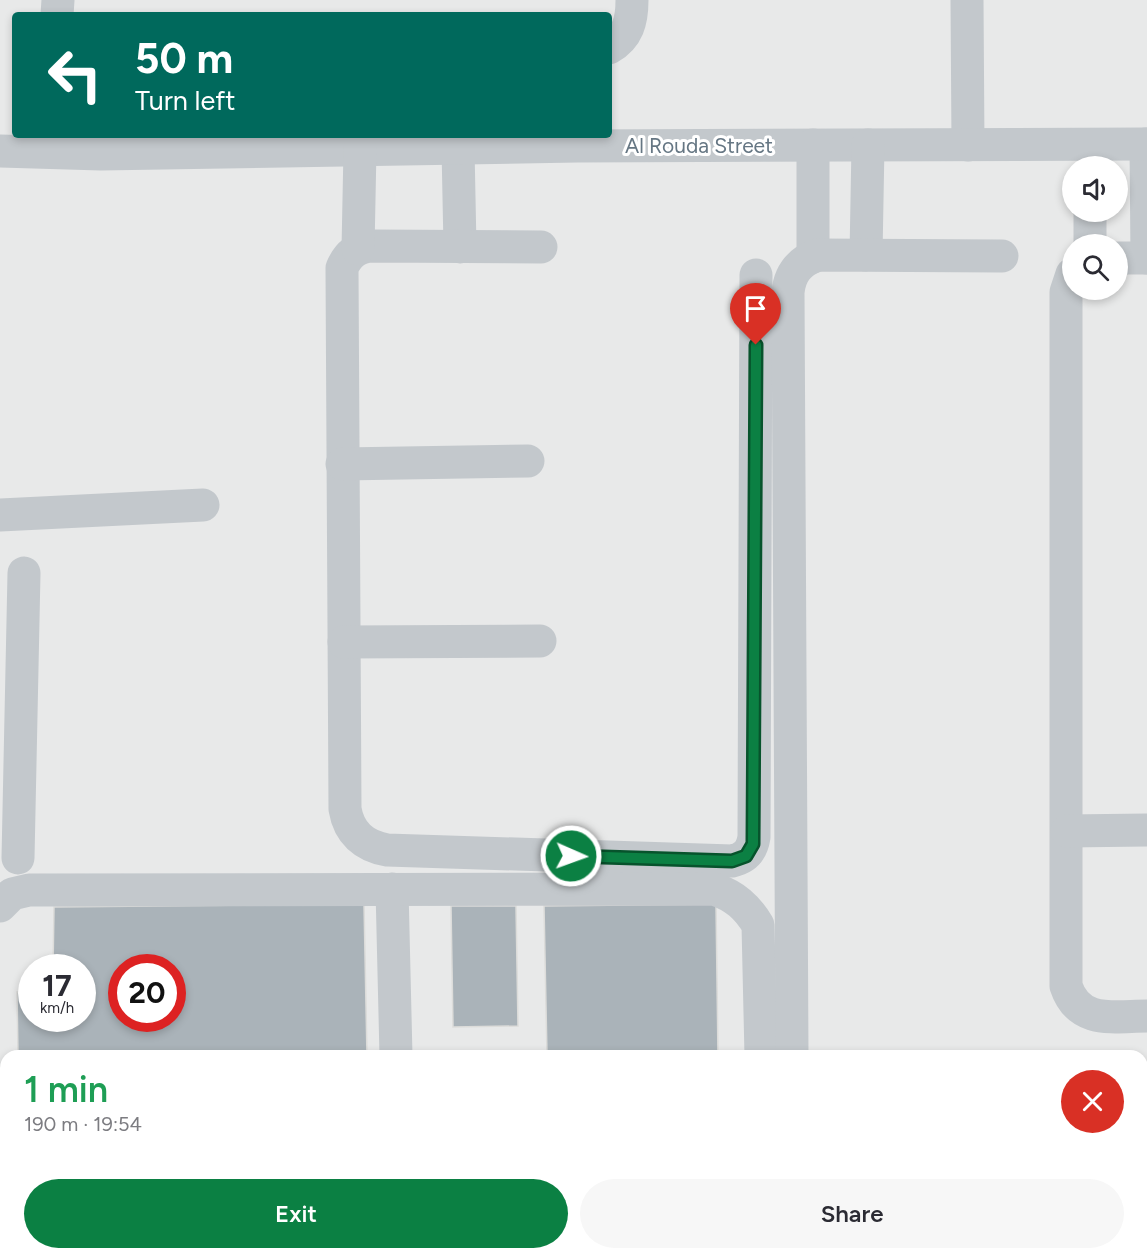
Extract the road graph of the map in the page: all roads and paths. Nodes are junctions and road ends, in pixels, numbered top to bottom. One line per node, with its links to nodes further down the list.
1 (632, 0): 3 (street)
2 (967, 0): 8 (street)
3 (612, 46)
4 (53, 144): 10 (street, Al Rouda Street); 11 (street, Al Rouda Street)
5 (1147, 144): 12 (street, Al Rouda Street); 20 (street)
6 (813, 145): 7 (street, Al Rouda Street); 9 (street, Al Rouda Street); 17 (street)
7 (868, 145): 8 (street, Al Rouda Street); 16 (street)
8 (968, 145): 12 (street, Al Rouda Street)
9 (458, 148): 10 (street, Al Rouda Street); 13 (street)
10 (360, 149): 15 (street)
11 (0, 151)
12 (1090, 155)
13 (460, 247): 14 (street); 15 (street)
14 (541, 247)
15 (358, 249): 24 (street)
16 (866, 255): 17 (street); 18 (street)
17 (813, 256): 39 (street)
18 (1002, 256)
19 (1128, 258): 20 (street)
20 (1147, 258)
21 (756, 275): 29 (street)
22 (1066, 300): 32 (street)
23 (528, 461): 24 (street)
24 (342, 464): 29 (street)
25 (203, 505): 26 (street)
26 (0, 515)
27 (24, 573): 30 (street)
28 (540, 641): 29 (street)
29 (344, 642)
30 (10, 664): 33 (street)
31 (1147, 830): 32 (street)
32 (1067, 831): 36 (street)
33 (18, 858)
34 (392, 889): 35 (street); 37 (street); 38 (street)
35 (0, 906)
36 (1147, 1016)
37 (396, 1050)
38 (761, 1050)
39 (792, 1050)

